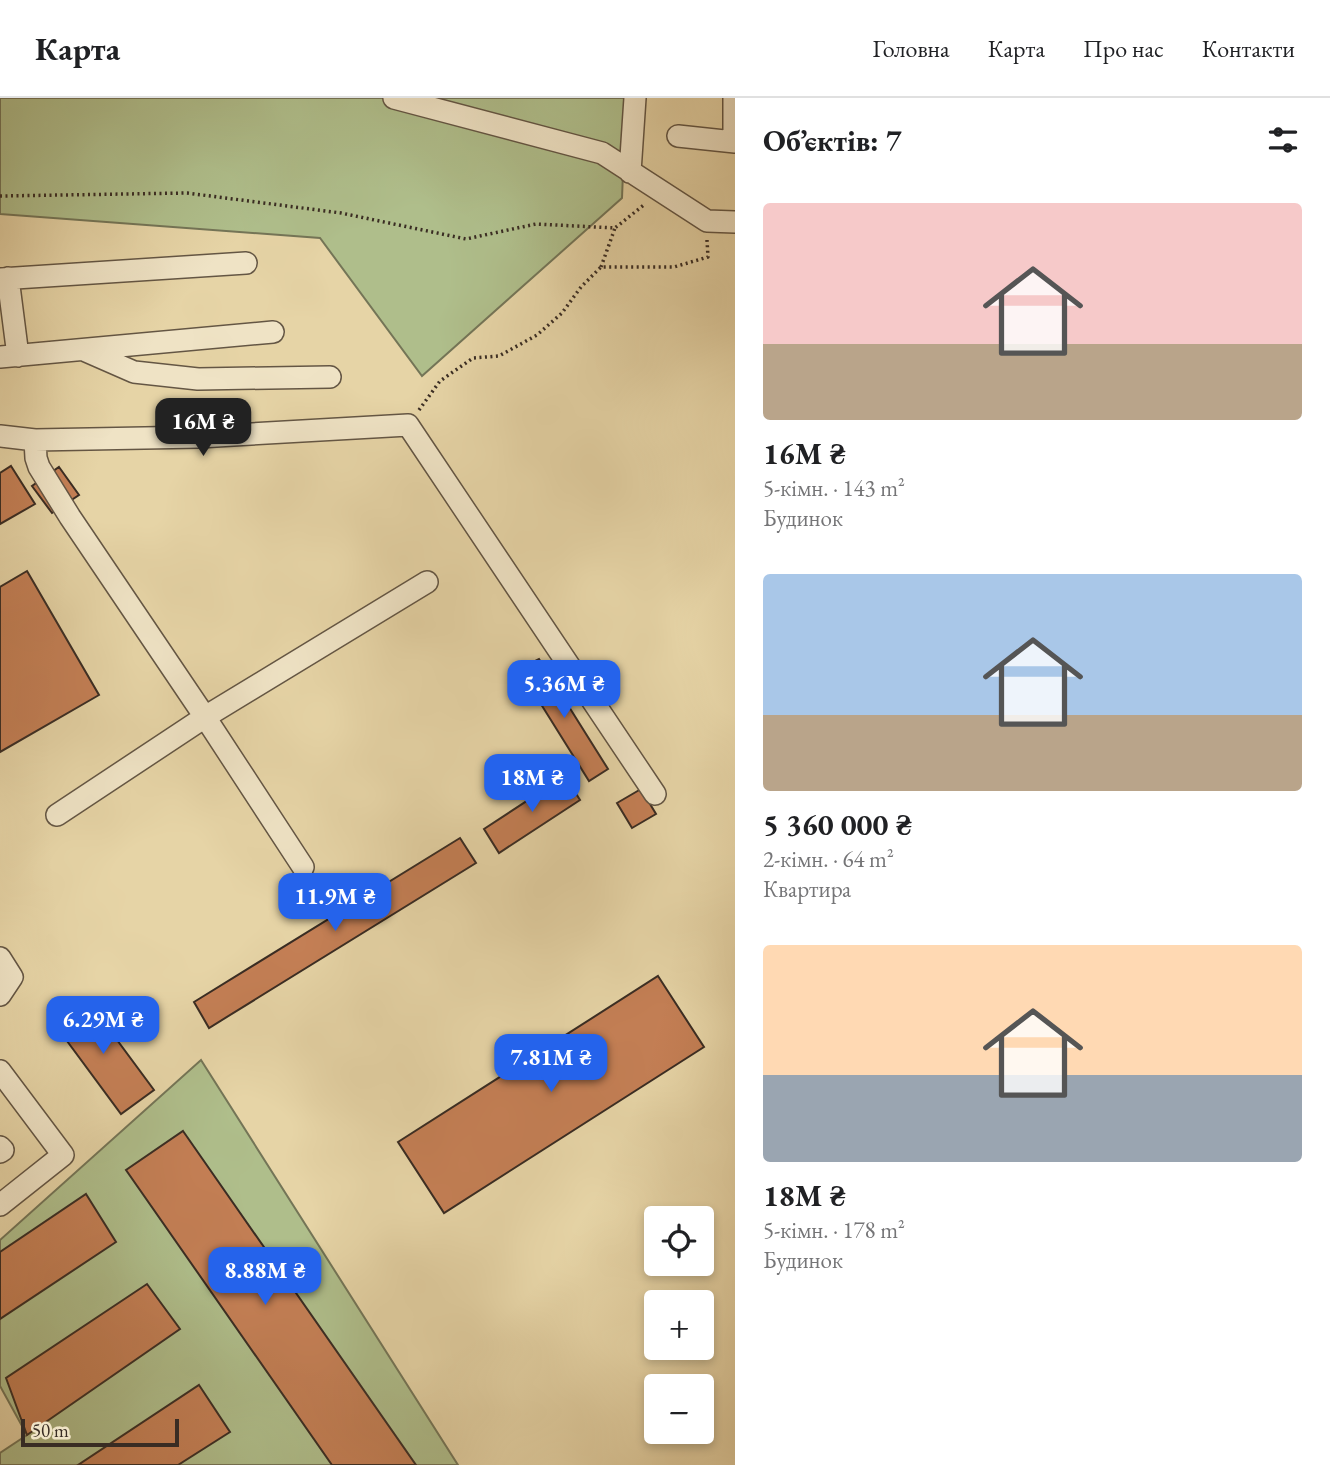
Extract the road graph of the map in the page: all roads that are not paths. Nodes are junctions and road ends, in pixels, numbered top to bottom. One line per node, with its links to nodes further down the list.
1 (394, 98): 6 (street)
2 (635, 98): 6 (street)
3 (734, 98): 5 (street)
4 (678, 136): 5 (street)
5 (734, 141)
6 (630, 172): 7 (street)
7 (735, 222)
8 (246, 263): 9 (street)
9 (4, 278): 12 (street)
10 (273, 332): 11 (street)
11 (85, 350): 12 (street); 13 (street)
12 (9, 356)
13 (330, 377)
14 (0, 436): 15 (street)
15 (35, 440): 17 (street); 18 (street)
16 (427, 582): 17 (street)
17 (205, 717): 19 (street); 20 (street)
18 (656, 794)
19 (57, 815)
20 (303, 867)
21 (0, 958): 22 (street)
22 (0, 995)
23 (0, 1071): 24 (street)
24 (0, 1205)

